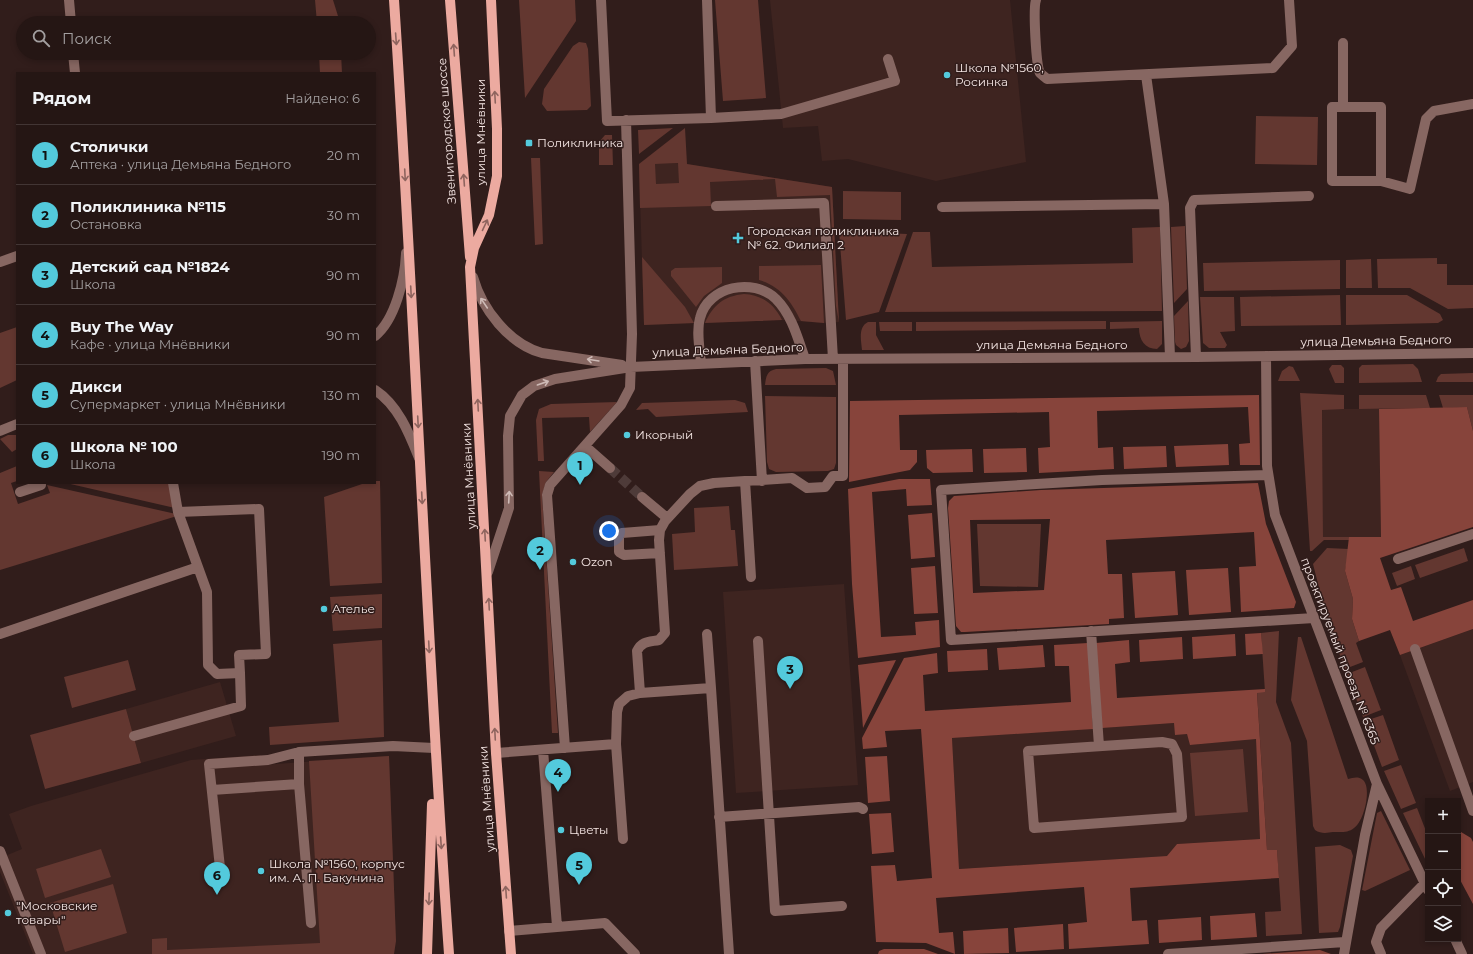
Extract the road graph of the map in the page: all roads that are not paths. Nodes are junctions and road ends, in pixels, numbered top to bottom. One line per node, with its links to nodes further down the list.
1 (69, 0): 9 (street)
2 (394, 0): 24 (main road, one-way to 24)
3 (450, 0): 27 (main road, Звенигородское шоссе, one-way to 3)
4 (491, 0): 27 (main road, улица Мнёвники, one-way to 4)
5 (601, 0): 18 (street)
6 (707, 0): 17 (street)
7 (1036, 0): 14 (street)
8 (1289, 0): 14 (street)
9 (70, 16)
10 (1343, 43): 16 (street)
11 (888, 59): 17 (street)
12 (74, 60): 13 (street)
13 (75, 72)
14 (1146, 75): 21 (street)
15 (1473, 104): 19 (street)
16 (1343, 107): 19 (street); 19 (street)
17 (711, 118): 18 (street)
18 (626, 120): 37 (street)
19 (1381, 181)
20 (1309, 196): 32 (street)
21 (1164, 204): 23 (street); 31 (street)
22 (716, 206): 34 (street)
23 (942, 207)
24 (408, 226): 28 (street); 42 (main road, one-way to 42)
25 (16, 256): 26 (street)
26 (0, 262)
27 (470, 264): 37 (street, улица Демьяна Бедного, one-way to 27); 58 (main road, улица Мнёвники, one-way to 27)
28 (376, 335)
29 (1473, 353): 30 (street, улица Демьяна Бедного)
30 (1266, 356): 32 (street, улица Демьяна Бедного); 44 (street, проектируемый проезд № 6365)
31 (1170, 357): 32 (street, улица Демьяна Бедного); 34 (street, улица Демьяна Бедного)
32 (1196, 357)
33 (805, 359): 34 (street, улица Демьяна Бедного); 35 (street, улица Демьяна Бедного); 36 (street)
34 (838, 360): 46 (street)
35 (755, 361): 36 (street, улица Демьяна Бедного); 46 (street)
36 (701, 364): 37 (street, улица Демьяна Бедного)
37 (631, 367): 41 (street); 58 (street, улица Демьяна Бедного, one-way to 37)
38 (376, 391): 42 (street)
39 (16, 424): 40 (street)
40 (0, 431)
41 (585, 446): 43 (street); 73 (street)
42 (420, 460): 72 (main road, one-way to 72)
43 (610, 468)
44 (1268, 475): 60 (street, проектируемый проезд № 6365); 61 (street)
45 (745, 481): 46 (street); 52 (street); 59 (street)
46 (762, 481)
47 (40, 484): 49 (street)
48 (173, 484): 51 (street)
49 (20, 492)
50 (642, 497): 52 (street)
51 (178, 512): 57 (street); 66 (street)
52 (667, 518): 53 (street)
53 (660, 530): 55 (street); 55 (street)
54 (1473, 534): 56 (street)
55 (660, 553): 68 (street)
56 (1398, 559)
57 (198, 567): 62 (street); 66 (street)
58 (487, 574): 76 (main road, улица Мнёвники, one-way to 58)
59 (751, 577)
60 (1314, 618): 61 (street); 78 (street, проектируемый проезд № 6365)
61 (1091, 631): 71 (street)
62 (0, 634)
63 (707, 634): 67 (street)
64 (758, 642): 82 (street)
65 (1415, 649): 81 (street)
66 (240, 673): 69 (street)
67 (710, 688): 68 (street); 83 (street)
68 (640, 693): 70 (street)
69 (134, 736)
70 (616, 744): 73 (street); 84 (street)
71 (1099, 746): 71 (street)
72 (434, 748): 75 (street); 96 (main road, one-way to 96); 97 (main road, one-way to 97)
73 (565, 748): 74 (street)
74 (543, 750): 76 (street); 91 (street)
75 (299, 752): 77 (street); 79 (street)
76 (496, 753): 92 (main road, улица Мнёвники, one-way to 76)
77 (299, 784): 79 (street); 90 (street)
78 (1377, 784): 87 (street, проектируемый проезд № 6365); 93 (street)
79 (212, 790): 86 (street)
80 (863, 809): 82 (street)
81 (1473, 811)
82 (768, 813): 83 (street); 89 (street)
83 (720, 817): 100 (street)
84 (623, 839)
85 (0, 851): 95 (street)
86 (221, 877)
87 (1425, 885)
88 (1425, 888): 103 (street)
89 (842, 906)
90 (312, 923)
91 (557, 926): 92 (street); 99 (street)
92 (509, 931): 98 (main road, улица Мнёвники)
93 (1345, 942): 101 (street); 102 (street)
94 (1456, 942): 104 (street)
95 (41, 954)
96 (427, 954)
97 (449, 954)
98 (511, 954)
99 (635, 954)
100 (728, 954)
101 (1168, 954)
102 (1344, 954)
103 (1381, 954)
104 (1462, 954)

